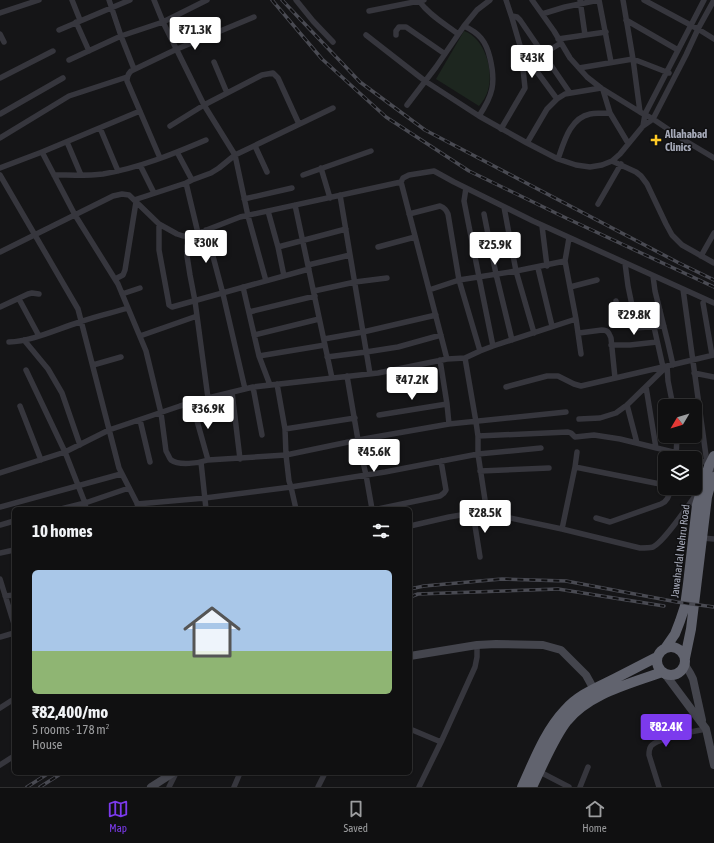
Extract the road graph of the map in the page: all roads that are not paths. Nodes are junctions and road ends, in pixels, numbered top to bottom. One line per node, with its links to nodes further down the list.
1 (39, 0): 22 (street)
2 (72, 0): 27 (street)
3 (109, 0): 19 (street)
4 (130, 0): 19 (street)
5 (154, 0): 28 (street)
6 (207, 0): 28 (street)
7 (296, 0): 43 (street)
8 (490, 0): 29 (street)
9 (506, 0): 24 (street)
10 (532, 0): 23 (street)
11 (564, 0): 20 (street)
12 (599, 0): 17 (street); 33 (street)
13 (623, 0): 26 (street)
14 (644, 0): 30 (street)
15 (703, 0): 30 (street)
16 (422, 1): 21 (street); 36 (street)
17 (581, 2): 20 (street); 38 (street)
18 (713, 4): 31 (street)
19 (112, 7): 27 (street); 39 (street)
20 (565, 7): 23 (street)
21 (369, 11)
22 (0, 13)
23 (542, 14): 41 (street)
24 (512, 16): 45 (street); 50 (street)
25 (254, 17): 44 (street)
26 (626, 20): 46 (street); 51 (street)
27 (78, 21): 32 (street); 48 (street)
28 (163, 22): 39 (street); 44 (street)
29 (464, 26): 36 (street); 75 (street)
30 (691, 26): 31 (street); 46 (street)
31 (698, 29): 40 (street); 59 (street)
32 (59, 30)
33 (606, 32): 38 (street); 55 (street)
34 (0, 34): 42 (street)
35 (366, 34): 63 (street)
36 (458, 34): 49 (street)
37 (396, 35): 49 (street)
38 (585, 35): 41 (street)
39 (121, 36): 48 (street); 57 (street)
40 (714, 39)
41 (560, 41): 50 (street); 56 (street)
42 (4, 42)
43 (333, 42)
44 (177, 49): 57 (street); 68 (street)
45 (520, 49): 54 (street); 81 (street)
46 (678, 50): 58 (street)
47 (53, 51): 61 (street)
48 (89, 51): 52 (street)
49 (444, 54): 63 (street)
50 (543, 54): 54 (street); 66 (street)
51 (634, 59): 55 (street); 58 (street); 73 (street)
52 (69, 60)
53 (214, 62): 65 (street)
54 (530, 62): 67 (street)
55 (611, 62): 56 (street)
56 (579, 68): 64 (street)
57 (134, 69): 60 (street)
58 (666, 72): 59 (street); 73 (street)
59 (674, 76): 76 (street)
60 (127, 77): 71 (street); 82 (street)
61 (0, 78)
62 (63, 78): 74 (street)
63 (424, 81): 69 (street); 75 (street)
64 (602, 89): 66 (street); 72 (street); 73 (street)
65 (227, 93): 68 (street); 77 (street)
66 (570, 94): 67 (street)
67 (557, 99): 85 (street)
68 (204, 105): 78 (street); 91 (street)
69 (407, 105)
70 (333, 108): 77 (street)
71 (140, 111): 80 (street); 92 (street)
72 (610, 113): 86 (street); 93 (street)
73 (642, 113): 76 (street); 79 (street)
74 (0, 114)
75 (479, 116): 81 (street)
76 (653, 118): 79 (street); 94 (street)
77 (299, 124): 87 (street)
78 (170, 126)
79 (643, 126): 86 (street)
80 (100, 128): 84 (street); 100 (street)
81 (501, 129): 85 (street)
82 (0, 138)
83 (206, 140): 90 (street)
84 (66, 142): 89 (street); 104 (street)
85 (527, 143): 93 (street)
86 (628, 143): 95 (street)
87 (255, 146): 91 (street); 101 (street)
88 (371, 151): 99 (street)
89 (42, 152): 98 (street); 103 (street)
90 (177, 152): 92 (street); 106 (street)
91 (235, 156): 106 (street); 114 (street)
92 (160, 158): 97 (street)
93 (558, 158): 95 (street)
94 (714, 158)
95 (612, 161): 96 (street)
96 (621, 164): 116 (street); 139 (street)
97 (140, 165): 100 (street); 111 (street)
98 (0, 168)
99 (321, 168): 105 (street); 113 (street)
100 (118, 171): 104 (street)
101 (267, 172)
102 (0, 175): 130 (street)
103 (54, 175): 104 (street); 122 (street)
104 (81, 175)
105 (303, 175)
106 (192, 180): 108 (street)
107 (401, 182): 110 (street); 112 (street); 120 (street)
108 (186, 183): 111 (street); 128 (street)
109 (292, 188): 114 (street)
110 (466, 188): 118 (street); 150 (street)
111 (154, 193): 115 (street)
112 (340, 195): 113 (street); 126 (street)
113 (330, 198): 117 (street)
114 (244, 199): 123 (street)
115 (135, 201): 122 (street); 124 (street); 152 (street)
116 (598, 204)
117 (295, 205): 119 (street); 134 (street)
118 (504, 207): 125 (street); 146 (street)
119 (268, 211): 123 (street); 135 (street)
120 (409, 214): 132 (street); 153 (street)
121 (484, 214): 147 (street)
122 (75, 215): 130 (street); 152 (street)
123 (248, 216): 127 (street); 155 (street)
124 (158, 224): 131 (street); 167 (street)
125 (542, 226): 133 (street); 143 (street)
126 (346, 229): 134 (street); 138 (street)
127 (206, 230): 128 (street); 164 (street)
128 (198, 233): 131 (street)
129 (714, 233): 139 (street)
130 (34, 235): 137 (street); 180 (street)
131 (191, 236): 167 (street)
132 (415, 237): 136 (street); 161 (street)
133 (569, 238): 140 (street); 141 (street)
134 (303, 241): 135 (street); 144 (street)
135 (278, 247): 148 (street)
136 (378, 247)
137 (0, 252)
138 (350, 255): 144 (street); 156 (street)
139 (701, 256): 142 (street)
140 (566, 261): 143 (street); 158 (street)
141 (625, 263): 149 (street); 176 (street)
142 (714, 263)
143 (547, 266): 145 (street)
144 (309, 267): 148 (street); 165 (street)
145 (538, 268): 146 (street); 182 (street)
146 (516, 271): 147 (street); 186 (street)
147 (496, 274): 150 (street); 194 (street)
148 (284, 276): 155 (street)
149 (653, 276): 160 (street); 173 (street)
150 (479, 277): 153 (street); 199 (street)
151 (387, 278): 156 (street)
152 (115, 279): 163 (street)
153 (459, 280): 161 (street); 200 (street)
154 (597, 280): 158 (street)
155 (266, 281): 157 (street)
156 (355, 282): 165 (street); 185 (street)
157 (244, 287): 164 (street); 174 (street)
158 (570, 287): 179 (street)
159 (140, 288): 163 (street)
160 (683, 289): 170 (street); 210 (street)
161 (429, 290): 175 (street)
162 (39, 294): 166 (street)
163 (122, 294): 172 (street)
164 (223, 294): 167 (street); 225 (street)
165 (314, 294): 174 (street); 178 (street)
166 (19, 299): 171 (street); 190 (street)
167 (195, 300): 177 (street)
168 (616, 301): 181 (street)
169 (703, 303): 203 (street)
170 (714, 303)
171 (0, 307)
172 (128, 308): 180 (street); 191 (street)
173 (660, 310): 176 (street); 183 (street)
174 (249, 312): 188 (street)
175 (436, 315): 185 (street); 189 (street)
176 (634, 315): 181 (street)
177 (197, 316): 191 (street); 227 (street)
178 (319, 319): 188 (street); 192 (street)
179 (576, 319): 182 (street); 187 (street)
180 (82, 321): 190 (street); 211 (street)
181 (627, 322): 184 (street)
182 (552, 326): 186 (street)
183 (664, 326): 184 (street); 212 (street)
184 (654, 327): 196 (street)
185 (363, 332): 192 (street); 201 (street)
186 (534, 333): 194 (street)
187 (579, 333): 198 (street); 202 (street)
188 (254, 335): 204 (street)
189 (441, 335): 201 (street); 208 (street)
190 (39, 336): 193 (street)
191 (140, 336): 234 (street)
192 (324, 339): 197 (street)
193 (24, 340): 195 (street); 247 (street)
194 (512, 340): 199 (street)
195 (9, 342)
196 (657, 342): 198 (street); 212 (street)
197 (325, 345): 204 (street); 206 (street)
198 (611, 345): 219 (street)
199 (493, 346): 200 (street)
200 (480, 350): 207 (street)
201 (366, 352): 206 (street); 215 (street)
202 (581, 354)
203 (713, 355): 210 (street)
204 (259, 356): 221 (street)
205 (121, 357): 211 (street)
206 (328, 357): 218 (street)
207 (465, 358): 208 (street); 239 (street)
208 (447, 359): 209 (street)
209 (440, 360): 215 (street); 230 (street)
210 (692, 361): 212 (street); 214 (street)
211 (93, 365): 242 (street)
212 (668, 366): 219 (street); 224 (street); 228 (street)
213 (26, 370): 251 (street)
214 (694, 373): 217 (street); 261 (street)
215 (370, 374): 216 (street)
216 (347, 376): 218 (street); 236 (street)
217 (714, 377)
218 (332, 378): 220 (street)
219 (615, 378): 223 (street)
220 (277, 384): 221 (street); 241 (street)
221 (270, 385): 222 (street)
222 (253, 387): 225 (street); 243 (street)
223 (506, 387)
224 (646, 387): 231 (street); 249 (street)
225 (245, 389): 226 (street)
226 (232, 392): 227 (street); 255 (street)
227 (208, 398): 229 (street)
228 (672, 399)
229 (192, 403): 234 (street); 257 (street)
230 (447, 404): 235 (street); 240 (street)
231 (627, 405): 237 (street); 246 (street)
232 (20, 406): 256 (street)
233 (566, 412): 239 (street)
234 (161, 413): 238 (street); 260 (street)
235 (379, 415)
236 (354, 418): 241 (street); 245 (street)
237 (578, 419)
238 (140, 420): 242 (street); 259 (street)
239 (476, 422): 240 (street); 244 (street)
240 (449, 424): 245 (street)
241 (285, 429): 254 (street)
242 (109, 430): 247 (street); 266 (street)
243 (262, 435)
244 (478, 436): 246 (street); 253 (street)
245 (358, 440): 254 (street); 267 (street)
246 (637, 443): 249 (street)
247 (80, 445): 251 (street)
248 (541, 448): 253 (street)
249 (656, 448): 250 (street)
250 (665, 451)
251 (65, 452): 256 (street); 270 (street)
252 (577, 452): 262 (street)
253 (478, 454): 258 (street); 264 (street)
254 (286, 455): 255 (street); 272 (street)
255 (240, 459): 257 (street)
256 (41, 460): 265 (street)
257 (208, 460): 260 (street)
258 (441, 461): 267 (street); 286 (street)
259 (150, 462)
260 (201, 462): 277 (street)
261 (711, 464): 271 (highway, Jawaharlal Nehru Road)
262 (575, 467): 269 (street); 293 (street)
263 (549, 468): 264 (street)
264 (480, 471): 288 (street)
265 (0, 473)
266 (122, 474): 270 (street); 273 (street)
267 (366, 475): 272 (street); 285 (street)
268 (714, 477): 294 (highway, Jawaharlal Nehru Road)
269 (658, 484)
270 (78, 486): 278 (street); 280 (street)
271 (702, 486)
272 (291, 487): 277 (street); 284 (street)
273 (129, 488): 278 (street); 279 (street)
274 (669, 495): 289 (street)
275 (695, 495): 293 (street)
276 (700, 495): 306 (highway, Jawaharlal Nehru Road)
277 (204, 498): 279 (street); 283 (street)
278 (85, 502): 281 (street); 282 (street)
279 (139, 506)
280 (0, 507)
281 (68, 507)
282 (86, 507)
283 (206, 507)
284 (296, 507)
285 (372, 507)
286 (388, 507)
287 (473, 513): 288 (street); 292 (street); 298 (street)
288 (487, 513): 293 (street)
289 (596, 518)
290 (12, 522): 291 (street)
291 (0, 525)
292 (412, 526)
293 (562, 529)
294 (702, 538): 295 (street); 309 (highway, Jawaharlal Nehru Road)
295 (714, 539)
296 (12, 550): 297 (street)
297 (0, 553)
298 (480, 558)
299 (0, 579): 301 (street)
300 (12, 594): 301 (street)
301 (5, 596): 302 (street)
302 (12, 618)
303 (12, 634): 304 (street)
304 (0, 637)
305 (478, 645): 307 (street); 311 (street); 316 (street)
306 (666, 647): 308 (highway, Jawaharlal Nehru Road); 309 (highway)
307 (412, 656)
308 (657, 657): 310 (highway); 311 (highway, Jawaharlal Nehru Road)
309 (685, 661): 310 (highway, Jawaharlal Nehru Road); 315 (street)
310 (664, 673): 311 (highway, Jawaharlal Nehru Road); 315 (street)
311 (596, 693): 321 (highway, Jawaharlal Nehru Road); 331 (highway, Jawaharlal Nehru Road)
312 (12, 700): 313 (street)
313 (0, 708)
314 (412, 730): 316 (street)
315 (708, 731): 319 (street); 335 (street)
316 (441, 742): 330 (street)
317 (12, 757): 318 (street)
318 (0, 765)
319 (714, 765)
320 (588, 767): 334 (street)
321 (540, 772): 332 (highway, Jawaharlal Nehru Road); 333 (street)
322 (171, 775): 326 (street)
323 (173, 775): 327 (street)
324 (239, 775): 328 (street)
325 (324, 775): 329 (street)
326 (151, 787)
327 (169, 787)
328 (234, 787)
329 (318, 787)
330 (419, 787)
331 (522, 787)
332 (532, 787)
333 (569, 787)
334 (580, 787)
335 (659, 787)

